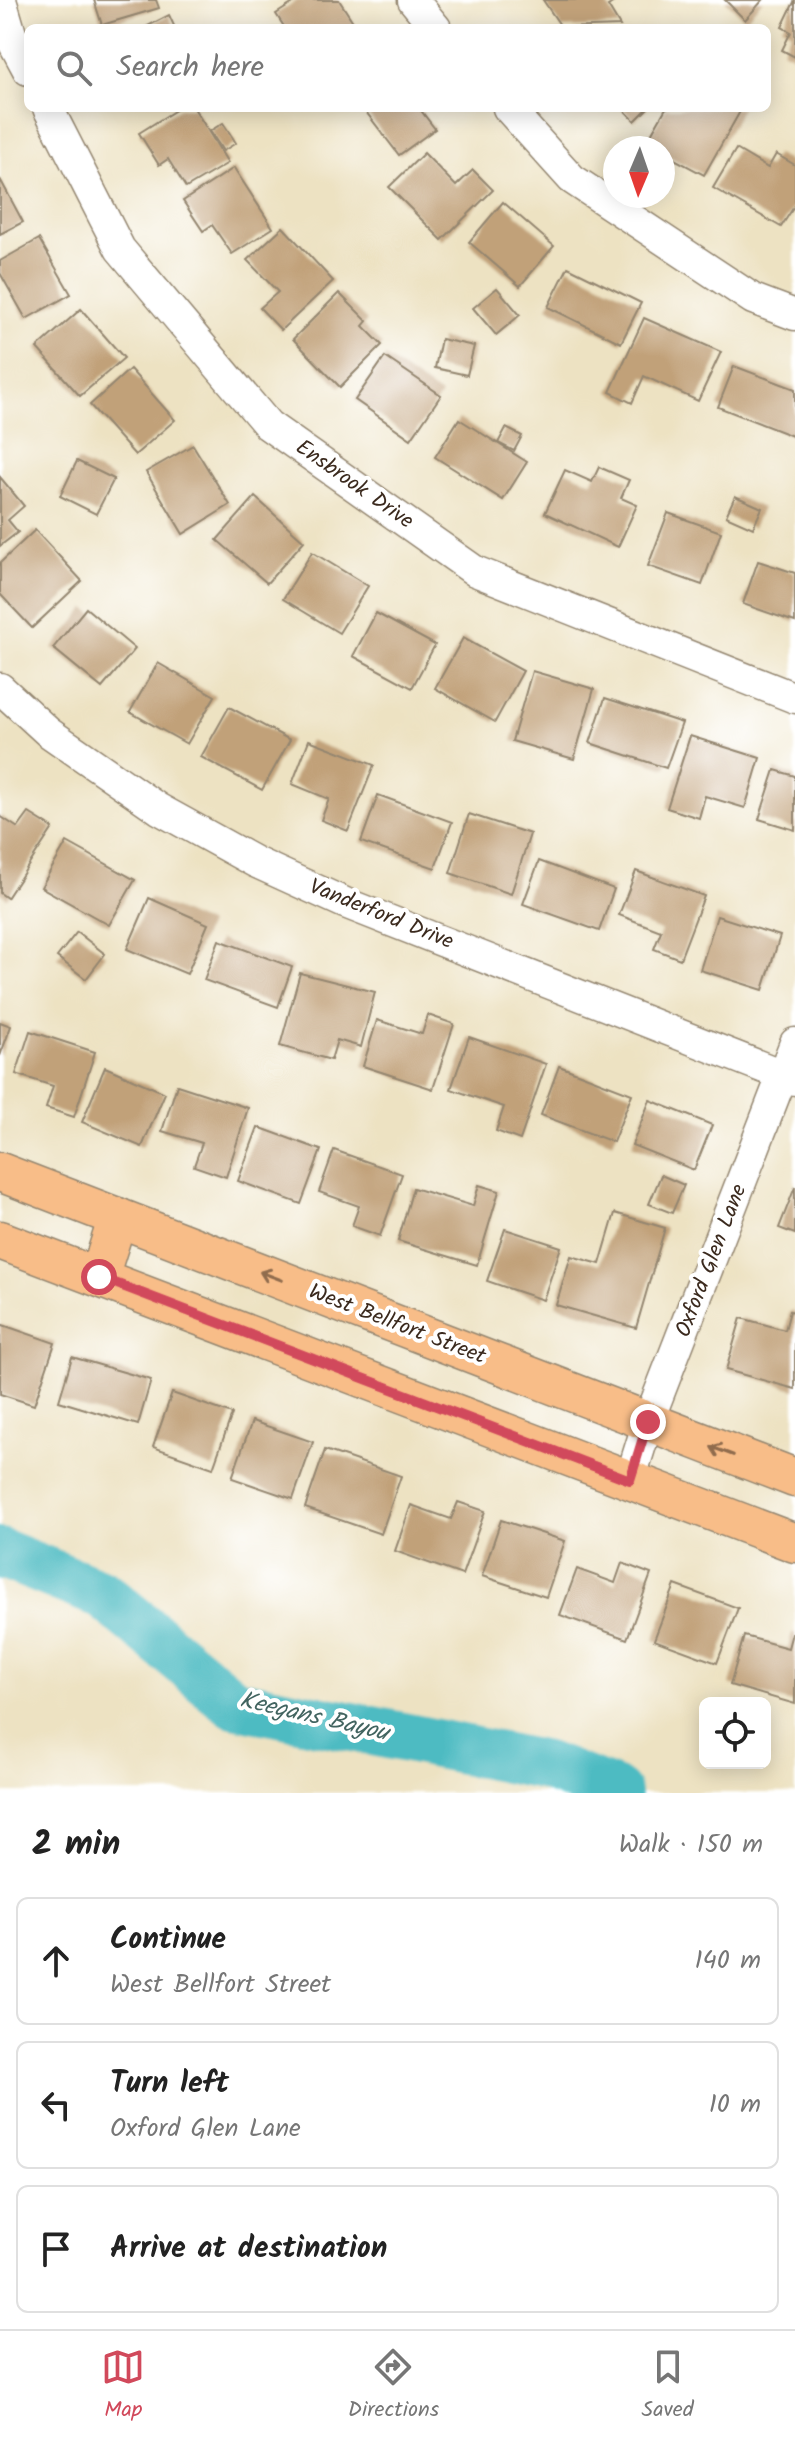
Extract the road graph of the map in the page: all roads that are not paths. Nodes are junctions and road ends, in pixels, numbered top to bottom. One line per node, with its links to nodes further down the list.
1 (1, 0): 4 (street)
2 (413, 0): 3 (street)
3 (433, 24)
4 (24, 63)
5 (50, 112): 9 (street, Ensbrook Drive)
6 (512, 112): 7 (street)
7 (795, 315)
8 (0, 688): 11 (street, Vanderford Drive)
9 (795, 698)
10 (795, 1043): 11 (street, Oxford Glen Lane)
11 (789, 1078): 16 (street, Oxford Glen Lane)
12 (0, 1172): 13 (main road, West Bellfort Street)
13 (118, 1217): 15 (main road); 16 (main road, West Bellfort Street, one-way to 13)
14 (0, 1240): 15 (main road)
15 (99, 1277): 18 (main road)
16 (648, 1422): 17 (main road, West Bellfort Street, one-way to 16); 18 (street, Oxford Glen Lane)
17 (795, 1478)
18 (630, 1480): 19 (main road)
19 (795, 1543)

